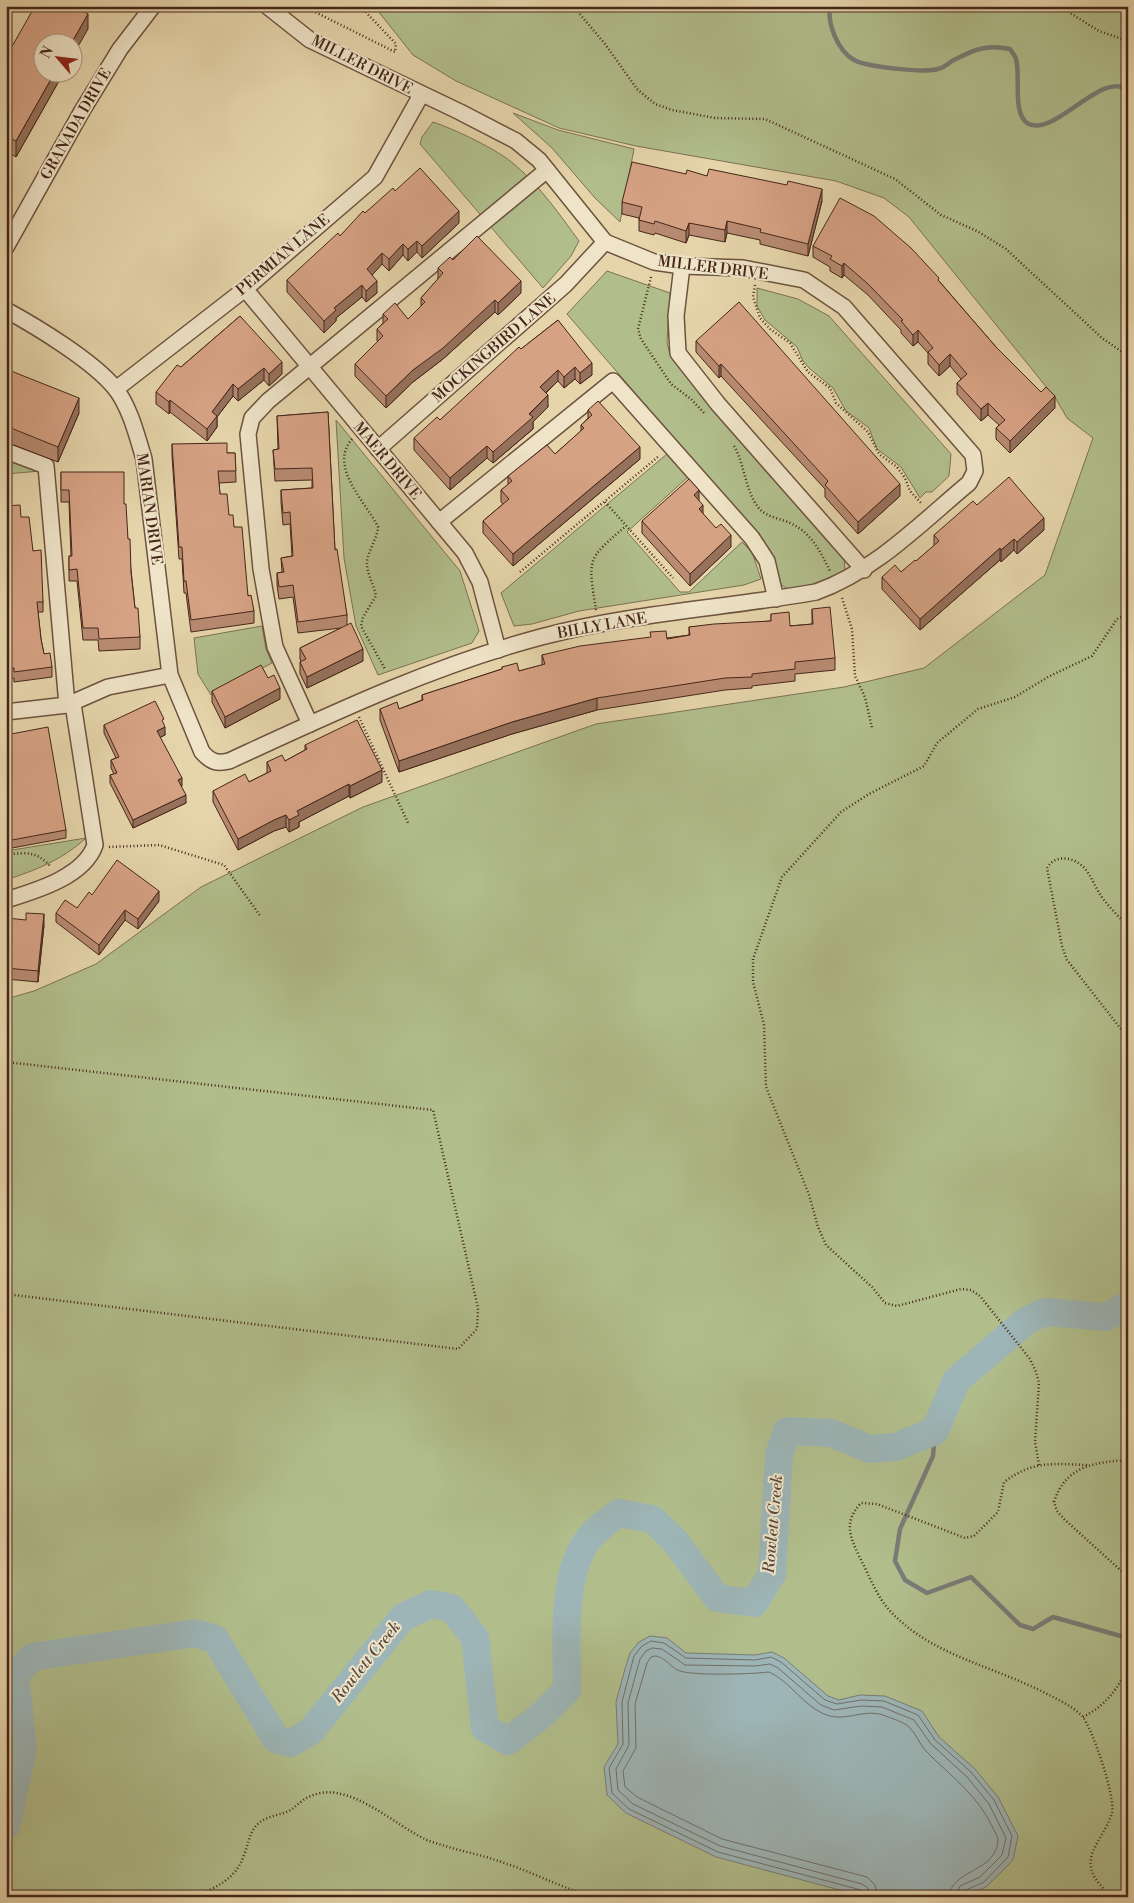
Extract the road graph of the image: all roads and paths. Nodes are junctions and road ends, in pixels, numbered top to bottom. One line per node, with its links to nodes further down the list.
1 (153, 6): 11 (street, GRANADA DRIVE)
2 (267, 6): 8 (street, MILLER DRIVE)
3 (303, 6): 4 (path)
4 (360, 6)
5 (573, 6): 16 (path)
6 (1059, 6): 7 (path)
7 (1128, 41)
8 (421, 95): 9 (street, MILLER DRIVE); 14 (street, PERMIAN LANE)
9 (547, 170): 10 (street, MILLER DRIVE); 17 (street)
10 (605, 242): 12 (street, MILLER DRIVE); 21 (street, MOCKINGBIRD LANE)
11 (6, 248)
12 (682, 266): 23 (street, MILLER DRIVE); 28 (street)
13 (755, 284): 25 (path)
14 (245, 289): 17 (street, MAER DRIVE); 18 (street, PERMIAN LANE)
15 (6, 310): 18 (street, MARIAN DRIVE)
16 (1128, 356)
17 (310, 368): 21 (street, MAER DRIVE); 41 (street)
18 (116, 390): 37 (street, MARIAN DRIVE)
19 (352, 438): 36 (path)
20 (671, 447): 24 (path); 26 (street); 32 (street)
21 (378, 449): 26 (street, MAER DRIVE)
22 (6, 451): 38 (street)
23 (975, 470): 28 (street, BILLY LANE)
24 (604, 502): 27 (path); 29 (path)
25 (921, 503)
26 (439, 522): 35 (street, MAER DRIVE)
27 (626, 526): 30 (path); 33 (path)
28 (864, 570): 32 (street, BILLY LANE)
29 (520, 572)
30 (673, 578)
31 (842, 598): 42 (path)
32 (776, 599): 35 (street, BILLY LANE)
33 (596, 611)
34 (1128, 614): 57 (path)
35 (498, 650): 41 (street, BILLY LANE)
36 (385, 669)
37 (170, 675): 38 (street); 43 (street, MARIAN DRIVE)
38 (70, 704): 39 (street); 45 (street)
39 (6, 712)
40 (358, 716): 44 (path)
41 (310, 724): 43 (street, BILLY LANE)
42 (872, 728)
43 (209, 760)
44 (409, 825)
45 (95, 846): 50 (street); 51 (path)
46 (6, 849): 48 (path)
47 (58, 863): 48 (path)
48 (51, 867): 49 (path)
49 (44, 871)
50 (6, 900)
51 (261, 917)
52 (1128, 926): 53 (path)
53 (1128, 1038)
54 (6, 1062): 55 (path)
55 (6, 1294)
56 (1128, 1460): 58 (path)
57 (1039, 1465): 58 (path); 61 (path)
58 (1087, 1465): 59 (path)
59 (1128, 1577)
60 (1128, 1667): 61 (path)
61 (1083, 1718): 62 (path)
62 (1105, 1890): 65 (path); 66 (path)
63 (194, 1897): 64 (path)
64 (599, 1897)
65 (1090, 1897)
66 (1118, 1897)

